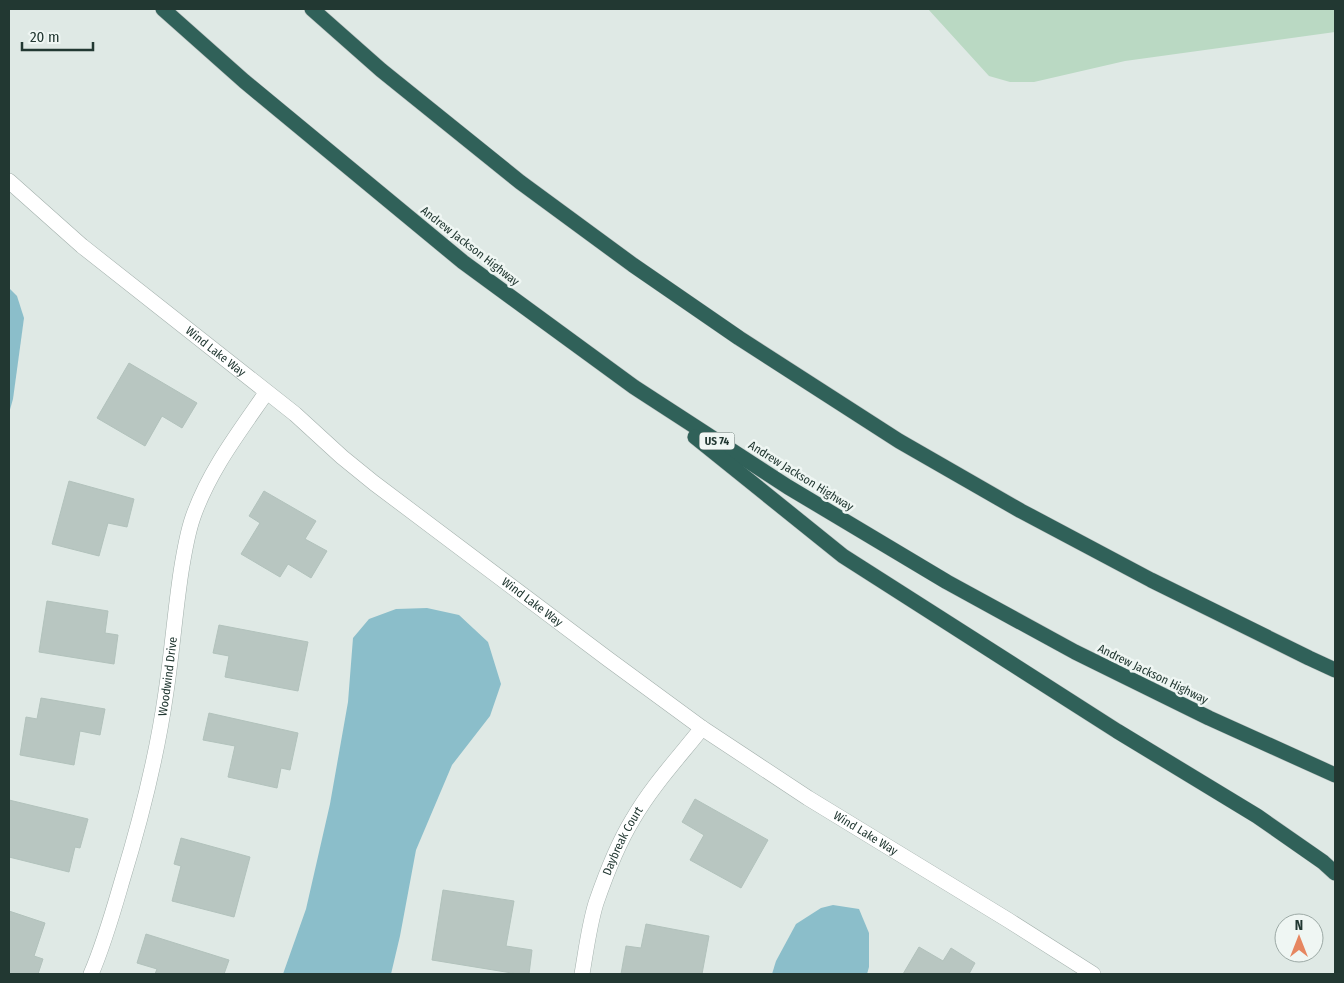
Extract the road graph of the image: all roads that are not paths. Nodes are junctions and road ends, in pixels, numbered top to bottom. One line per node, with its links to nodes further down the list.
1 (163, 9): 4 (highway, Andrew Jackson Highway / US 74)
2 (312, 9): 6 (highway)
3 (9, 181): 5 (street, Wind Lake Way)
4 (634, 387): 8 (highway, Andrew Jackson Highway / US 74); 9 (highway)
5 (266, 393): 7 (street, Wind Lake Way); 10 (street, Woodwind Drive)
6 (1335, 670)
7 (702, 728): 11 (street, Daybreak Court); 12 (street, Wind Lake Way)
8 (1335, 775)
9 (1335, 872)
10 (91, 974)
11 (582, 974)
12 (1093, 974)

